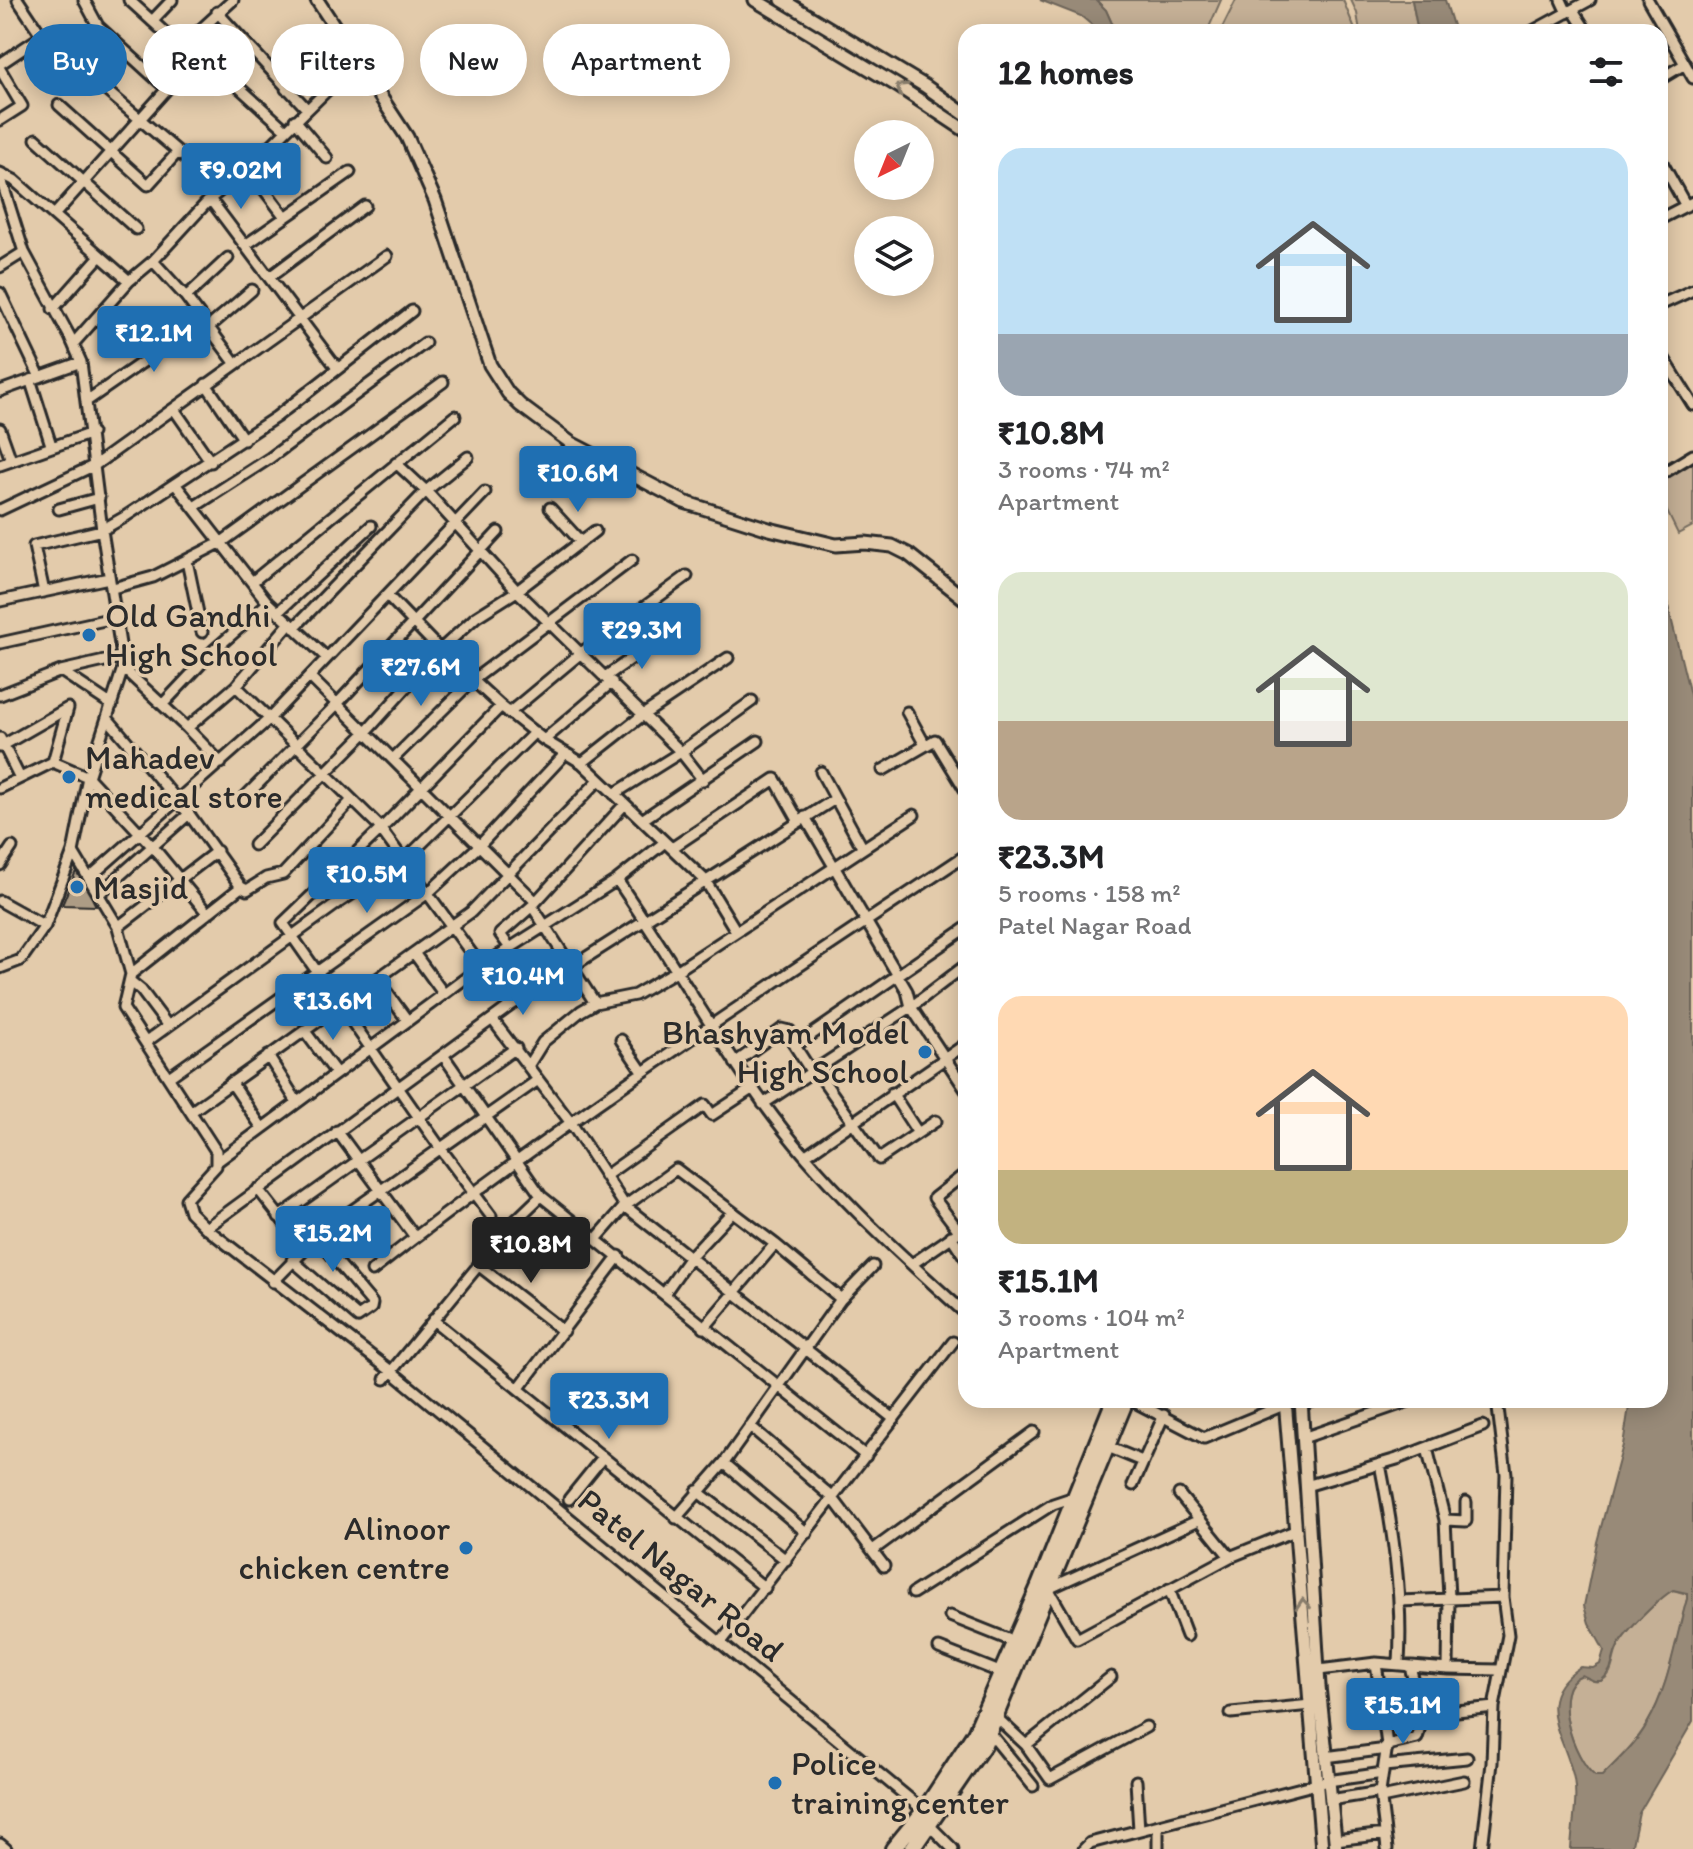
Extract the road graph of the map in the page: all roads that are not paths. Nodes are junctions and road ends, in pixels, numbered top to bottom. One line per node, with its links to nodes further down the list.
1 (18, 0): 15 (street)
2 (84, 0): 26 (street)
3 (129, 0): 14 (street)
4 (172, 0): 14 (street)
5 (233, 0): 13 (street)
6 (317, 0): 18 (street)
7 (755, 0): 42 (street, one-way to 7)
8 (782, 0): 38 (street)
9 (1561, 0): 12 (street)
10 (1590, 0): 12 (street)
11 (1648, 0): 21 (street)
12 (1570, 11): 19 (street); 20 (street)
13 (217, 12): 17 (street); 27 (street)
14 (152, 21): 16 (street)
15 (34, 24)
16 (156, 24)
17 (206, 24)
18 (333, 24)
19 (1546, 24)
20 (1581, 24)
21 (1662, 24)
22 (1668, 35): 24 (street)
23 (24, 49): 25 (street)
24 (1685, 64): 28 (street); 29 (street)
25 (0, 66): 39 (street)
26 (143, 67)
27 (271, 72)
28 (1668, 74)
29 (1693, 78)
30 (110, 96): 41 (street)
31 (161, 96): 41 (street)
32 (246, 96): 43 (street)
33 (293, 96): 37 (street)
34 (319, 96): 37 (street)
35 (381, 96): 128 (street)
36 (59, 105): 45 (street)
37 (306, 108): 40 (street)
38 (958, 109)
39 (0, 120)
40 (295, 120): 43 (street); 47 (street)
41 (139, 121): 45 (street); 46 (street)
42 (958, 126)
43 (286, 130): 48 (street)
44 (36, 139): 52 (street)
45 (112, 152): 46 (street); 52 (street)
46 (177, 153): 53 (street)
47 (327, 158)
48 (248, 168): 53 (street); 59 (street)
49 (1668, 171): 55 (street)
50 (350, 172): 59 (street)
51 (0, 174): 57 (street); 62 (street)
52 (84, 183): 57 (street); 60 (street)
53 (222, 189): 54 (street)
54 (210, 199): 61 (street); 66 (street)
55 (1689, 204): 58 (street)
56 (365, 206): 68 (street)
57 (55, 214): 63 (street)
58 (1668, 215)
59 (285, 217): 61 (street)
60 (136, 229)
61 (247, 244): 68 (street)
62 (24, 252): 67 (street); 75 (street)
63 (100, 256): 69 (street); 75 (street)
64 (387, 256): 77 (street)
65 (228, 258): 73 (street)
66 (153, 261): 69 (street); 73 (street)
67 (0, 267)
68 (271, 276): 77 (street)
69 (129, 281): 80 (street)
70 (252, 290): 78 (street)
71 (1693, 290): 74 (street)
72 (0, 293): 85 (street)
73 (186, 297): 78 (street)
74 (1668, 301)
75 (53, 309): 80 (street)
76 (412, 311): 84 (street)
77 (301, 317): 82 (street); 84 (street)
78 (206, 324): 82 (street); 89 (street)
79 (425, 343): 109 (street)
80 (73, 344): 81 (street)
81 (81, 362): 85 (street); 89 (street)
82 (236, 364): 87 (street)
83 (1668, 365): 90 (street)
84 (337, 368): 95 (street)
85 (35, 380): 88 (street); 96 (street)
86 (443, 382): 118 (street)
87 (206, 384): 91 (street); 95 (street)
88 (0, 391)
89 (88, 400): 94 (street)
90 (1693, 405)
91 (174, 409): 100 (street); 103 (street)
92 (455, 416): 101 (street)
93 (0, 429): 99 (street)
94 (92, 433): 96 (street); 103 (street)
95 (244, 440): 100 (street)
96 (51, 445): 99 (street)
97 (1693, 455): 104 (street)
98 (468, 457): 106 (street)
99 (11, 460): 102 (street)
100 (211, 462): 105 (street)
101 (396, 463): 106 (street); 124 (street)
102 (0, 465)
103 (95, 465): 108 (street); 112 (street)
104 (1668, 470)
105 (176, 485): 109 (street); 115 (street)
106 (426, 491): 113 (street); 136 (street)
107 (485, 492): 113 (street)
108 (99, 498): 111 (street); 115 (street)
109 (194, 507): 118 (street)
110 (550, 508): 119 (street)
111 (59, 509)
112 (0, 510)
113 (456, 523): 120 (street); 129 (street)
114 (371, 526): 132 (street)
115 (102, 530): 125 (street); 127 (street)
116 (595, 531): 119 (street)
117 (498, 532): 120 (street)
118 (222, 542): 122 (street); 124 (street)
119 (581, 542): 126 (street)
120 (480, 550): 126 (street); 135 (street)
121 (632, 560): 134 (street)
122 (187, 561): 125 (street); 137 (street)
123 (687, 576): 141 (street)
124 (252, 582): 131 (street)
125 (111, 583): 127 (street); 133 (street)
126 (517, 591): 134 (street); 140 (street)
127 (44, 592): 130 (street)
128 (958, 594)
129 (387, 595): 135 (street); 142 (street)
130 (1, 597)
131 (268, 603): 132 (street); 152 (street)
132 (278, 612): 136 (street)
133 (118, 617): 139 (street); 144 (street)
134 (547, 621): 141 (street); 147 (street)
135 (414, 623): 140 (street); 153 (street)
136 (292, 626): 142 (street); 149 (street)
137 (202, 632)
138 (661, 638): 148 (street)
139 (0, 643)
140 (440, 650): 147 (street); 161 (street)
141 (581, 653): 148 (street); 155 (street)
142 (327, 658): 146 (street)
143 (728, 658): 157 (street)
144 (122, 662): 145 (street); 152 (street); 154 (street)
145 (61, 671): 150 (street); 154 (street)
146 (310, 677): 153 (street); 159 (street)
147 (473, 680): 155 (street); 170 (street)
148 (608, 680): 157 (street); 163 (street)
149 (236, 686): 159 (street); 160 (street)
150 (0, 695)
151 (752, 701): 168 (street)
152 (163, 704): 160 (street)
153 (337, 704): 161 (street); 167 (street)
154 (112, 705): 158 (street)
155 (505, 709): 162 (street); 183 (street)
156 (907, 712): 166 (street)
157 (643, 715): 168 (street); 173 (street)
158 (108, 719): 177 (street); 185 (street)
159 (268, 720): 167 (street); 172 (street)
160 (187, 728): 172 (street)
161 (366, 732): 170 (street); 175 (street)
162 (535, 732): 163 (street); 192 (street)
163 (544, 740): 169 (street)
164 (758, 741): 181 (street)
165 (1, 743): 171 (street); 178 (street)
166 (925, 745): 174 (street); 179 (street)
167 (296, 746): 175 (street); 186 (street)
168 (681, 752): 181 (street); 184 (street)
169 (566, 753): 173 (street); 199 (street)
170 (393, 759): 183 (street)
171 (53, 762): 177 (street); 178 (street)
172 (221, 763): 185 (street)
173 (582, 763): 180 (street)
174 (883, 770)
175 (324, 772): 188 (street); 197 (street)
176 (821, 772): 187 (street)
177 (88, 777): 196 (street); 204 (street)
178 (20, 778): 182 (street)
179 (958, 778)
180 (599, 780): 184 (street); 209 (street)
181 (703, 780): 194 (street)
182 (0, 788)
183 (421, 788): 192 (street); 195 (street)
184 (614, 794): 189 (street)
185 (176, 799): 190 (street); 196 (street)
186 (243, 799)
187 (835, 799): 193 (street); 202 (street)
188 (352, 800): 195 (street); 214 (street)
189 (625, 804): 194 (street); 218 (street)
190 (189, 814): 201 (street); 203 (street)
191 (914, 815): 202 (street)
192 (450, 816): 199 (street); 205 (street)
193 (801, 819): 198 (street); 208 (street); 213 (street)
194 (642, 820): 198 (street)
195 (381, 829): 205 (street); 228 (street)
196 (139, 832): 201 (street); 210 (street)
197 (254, 845)
198 (668, 845): 212 (street); 213 (street)
199 (479, 846): 209 (street); 215 (street)
200 (12, 847): 207 (street)
201 (153, 847): 211 (street); 216 (street)
202 (862, 847): 208 (street)
203 (217, 851): 211 (street); 214 (street)
204 (73, 852): 210 (street); 222 (street)
205 (405, 860): 215 (street); 228 (street)
206 (958, 860): 221 (street)
207 (0, 865)
208 (835, 866): 221 (street); 226 (street)
209 (507, 873): 218 (street); 223 (street)
210 (89, 878): 216 (street)
211 (178, 879): 219 (street); 225 (street)
212 (617, 880): 220 (street); 224 (street)
213 (705, 880): 220 (street); 226 (street)
214 (241, 887): 219 (street)
215 (428, 893): 223 (street); 235 (street)
216 (99, 894): 225 (street)
217 (0, 901): 222 (street)
218 (533, 904): 224 (street); 229 (street)
219 (208, 914): 238 (street)
220 (645, 921): 232 (street); 234 (street)
221 (866, 923): 237 (street); 247 (street)
222 (45, 926): 233 (street)
223 (453, 926): 230 (street); 231 (street)
224 (545, 926): 229 (street); 232 (street)
225 (118, 927): 238 (street)
226 (736, 931): 234 (street)
227 (958, 933): 237 (street)
228 (292, 938): 235 (street); 248 (street)
229 (510, 948): 231 (street)
230 (414, 953): 239 (street); 240 (street)
231 (482, 966): 240 (street); 243 (street)
232 (571, 967): 241 (street); 243 (street)
233 (0, 968)
234 (678, 970): 241 (street); 247 (street)
235 (315, 971): 242 (street); 264 (street)
236 (958, 971): 244 (street)
237 (896, 974): 244 (street); 252 (street)
238 (130, 978): 248 (street); 251 (street)
239 (377, 979): 242 (street); 246 (street)
240 (443, 993): 246 (street)
241 (595, 1003): 260 (street)
242 (341, 1004): 249 (street); 253 (street)
243 (510, 1006): 245 (street)
244 (911, 1007): 258 (street); 261 (street)
245 (492, 1019): 254 (street); 256 (street)
246 (407, 1020): 253 (street)
247 (712, 1024): 259 (street); 262 (street)
248 (168, 1026): 251 (street)
249 (304, 1030): 257 (street); 263 (street)
250 (621, 1040): 262 (street)
251 (146, 1042): 264 (street)
252 (795, 1046): 259 (street); 261 (street)
253 (371, 1047): 263 (street); 270 (street)
254 (516, 1048): 260 (street); 268 (street)
255 (958, 1050): 258 (street)
256 (443, 1055): 268 (street); 270 (street)
257 (268, 1056): 267 (street); 272 (street)
258 (946, 1059): 265 (street); 271 (street)
259 (735, 1063): 269 (street)
260 (528, 1066): 266 (street)
261 (813, 1070): 273 (street); 277 (street)
262 (642, 1071): 279 (street)
263 (336, 1073): 272 (street)
264 (169, 1077): 274 (street)
265 (958, 1078)
266 (538, 1080): 275 (street); 279 (street)
267 (231, 1082): 274 (street); 280 (street)
268 (464, 1085): 275 (street); 276 (street)
269 (753, 1088): 273 (street); 288 (street)
270 (398, 1089): 276 (street); 281 (street)
271 (892, 1093): 277 (street); 282 (street)
272 (297, 1102): 280 (street)
273 (763, 1104): 284 (street)
274 (192, 1111): 287 (street)
275 (488, 1117): 283 (street); 286 (street)
276 (419, 1118): 283 (street); 285 (street)
277 (853, 1121): 282 (street); 284 (street)
278 (936, 1121): 282 (street)
279 (571, 1123): 286 (street); 288 (street)
280 (262, 1128): 287 (street)
281 (337, 1131): 285 (street); 290 (street)
282 (918, 1133)
283 (441, 1149): 291 (street); 292 (street)
284 (806, 1155): 309 (street)
285 (359, 1160): 291 (street); 297 (street)
286 (519, 1160): 292 (street); 293 (street)
287 (218, 1161): 298 (street, Patel Nagar Road)
288 (605, 1176): 294 (street)
289 (958, 1179): 299 (street)
290 (258, 1189): 297 (street); 298 (street)
291 (383, 1190): 301 (street); 302 (street)
292 (473, 1192): 296 (street); 302 (street)
293 (541, 1196): 303 (street); 310 (street)
294 (625, 1206): 295 (street); 303 (street); 307 (street)
295 (732, 1212): 304 (street); 307 (street)
296 (491, 1216)
297 (279, 1217): 305 (street)
298 (206, 1228): 313 (street, Patel Nagar Road)
299 (958, 1230)
300 (958, 1232): 309 (street)
301 (316, 1237): 305 (street); 308 (street)
302 (415, 1237): 312 (street)
303 (597, 1238): 306 (street)
304 (775, 1244): 314 (street); 316 (street)
305 (304, 1248): 308 (street)
306 (619, 1256): 315 (street); 320 (street)
307 (690, 1257): 314 (street); 315 (street)
308 (292, 1260): 313 (street)
309 (912, 1264): 317 (street)
310 (478, 1265): 318 (street); 320 (street)
311 (873, 1266): 316 (street)
312 (372, 1271)
313 (273, 1282): 323 (street, Patel Nagar Road)
314 (734, 1293): 319 (street); 322 (street)
315 (664, 1294): 319 (street)
316 (841, 1299): 322 (street)
317 (958, 1307)
318 (433, 1320): 323 (street); 324 (street)
319 (704, 1328): 325 (street)
320 (563, 1331): 324 (street)
321 (953, 1342): 335 (street)
322 (806, 1350): 325 (street); 335 (street)
323 (388, 1375): 373 (street, Patel Nagar Road)
324 (519, 1388): 343 (street)
325 (779, 1389): 336 (street); 342 (street)
326 (1111, 1408): 352 (main road)
327 (1125, 1408): 340 (main road)
328 (1147, 1408): 334 (street)
329 (1272, 1408): 334 (street)
330 (1287, 1408): 358 (street)
331 (1302, 1408): 339 (street)
332 (1389, 1408): 339 (street)
333 (1498, 1408): 369 (street)
334 (1164, 1415): 344 (street)
335 (894, 1419): 342 (street)
336 (750, 1426): 345 (street); 351 (street)
337 (1483, 1426): 341 (street)
338 (1034, 1432): 360 (street)
339 (1303, 1438): 348 (street)
340 (1108, 1447): 344 (street); 365 (main road)
341 (1427, 1448): 346 (street); 357 (street)
342 (866, 1456): 351 (street)
343 (603, 1457): 353 (street); 355 (street)
344 (1142, 1461): 347 (street)
345 (724, 1463): 349 (street); 359 (street)
346 (1380, 1464): 348 (street); 370 (street)
347 (1133, 1485)
348 (1306, 1486): 380 (street)
349 (697, 1491): 355 (street); 362 (street)
350 (1179, 1494): 356 (street)
351 (832, 1497): 359 (street); 360 (street)
352 (1074, 1497): 367 (street); 374 (main road)
353 (569, 1499)
354 (1466, 1502): 357 (street)
355 (676, 1518): 364 (street)
356 (1199, 1520): 361 (street); 365 (street)
357 (1445, 1520): 368 (street)
358 (1297, 1530): 361 (street); 384 (street, one-way to 358)
359 (807, 1533): 362 (street)
360 (873, 1550): 363 (street)
361 (1230, 1557): 366 (street)
362 (786, 1560): 364 (street)
363 (884, 1566)
364 (765, 1588): 373 (street)
365 (1048, 1589): 366 (street); 388 (main road)
366 (1169, 1589): 372 (street)
367 (913, 1593)
368 (1449, 1597): 369 (street); 370 (street); 379 (street)
369 (1503, 1597): 381 (street)
370 (1399, 1601): 377 (street)
371 (950, 1616): 374 (street)
372 (1187, 1636)
373 (722, 1641): 402 (street, Patel Nagar Road)
374 (1015, 1642): 382 (main road)
375 (939, 1648): 382 (street)
376 (1376, 1663): 377 (street); 380 (street); 392 (street)
377 (1399, 1663): 378 (street)
378 (1410, 1666): 379 (street); 387 (street)
379 (1448, 1669): 381 (street)
380 (1319, 1670): 393 (street)
381 (1499, 1670): 385 (street)
382 (1002, 1673): 402 (main road)
383 (1111, 1677): 391 (street)
384 (1311, 1705): 386 (street); 398 (street)
385 (1494, 1707): 387 (street); 416 (street)
386 (1231, 1713)
387 (1420, 1715): 392 (street)
388 (996, 1717): 390 (main road); 391 (street)
389 (1146, 1727): 391 (street)
390 (989, 1732): 399 (street); 402 (main road)
391 (1026, 1745)
392 (1387, 1747): 393 (street); 395 (street)
393 (1325, 1757): 398 (street)
394 (1467, 1758): 395 (street)
395 (1384, 1770): 398 (street); 400 (street)
396 (1136, 1781): 404 (street)
397 (1464, 1781): 400 (street)
398 (1322, 1783): 401 (street); 403 (street); 414 (street)
399 (1033, 1786)
400 (1380, 1795): 401 (street); 405 (street)
401 (1330, 1800): 407 (street)
402 (930, 1819): 409 (main road); 410 (main road); 411 (street, Patel Nagar Road)
403 (1158, 1826): 404 (street); 413 (street)
404 (1139, 1830): 412 (street)
405 (1385, 1834): 407 (street); 415 (street)
406 (0, 1844): 408 (street)
407 (1336, 1844)
408 (6, 1849)
409 (893, 1849)
410 (912, 1849)
411 (953, 1849)
412 (1084, 1849)
413 (1158, 1849)
414 (1322, 1849)
415 (1387, 1849)
416 (1482, 1849)

